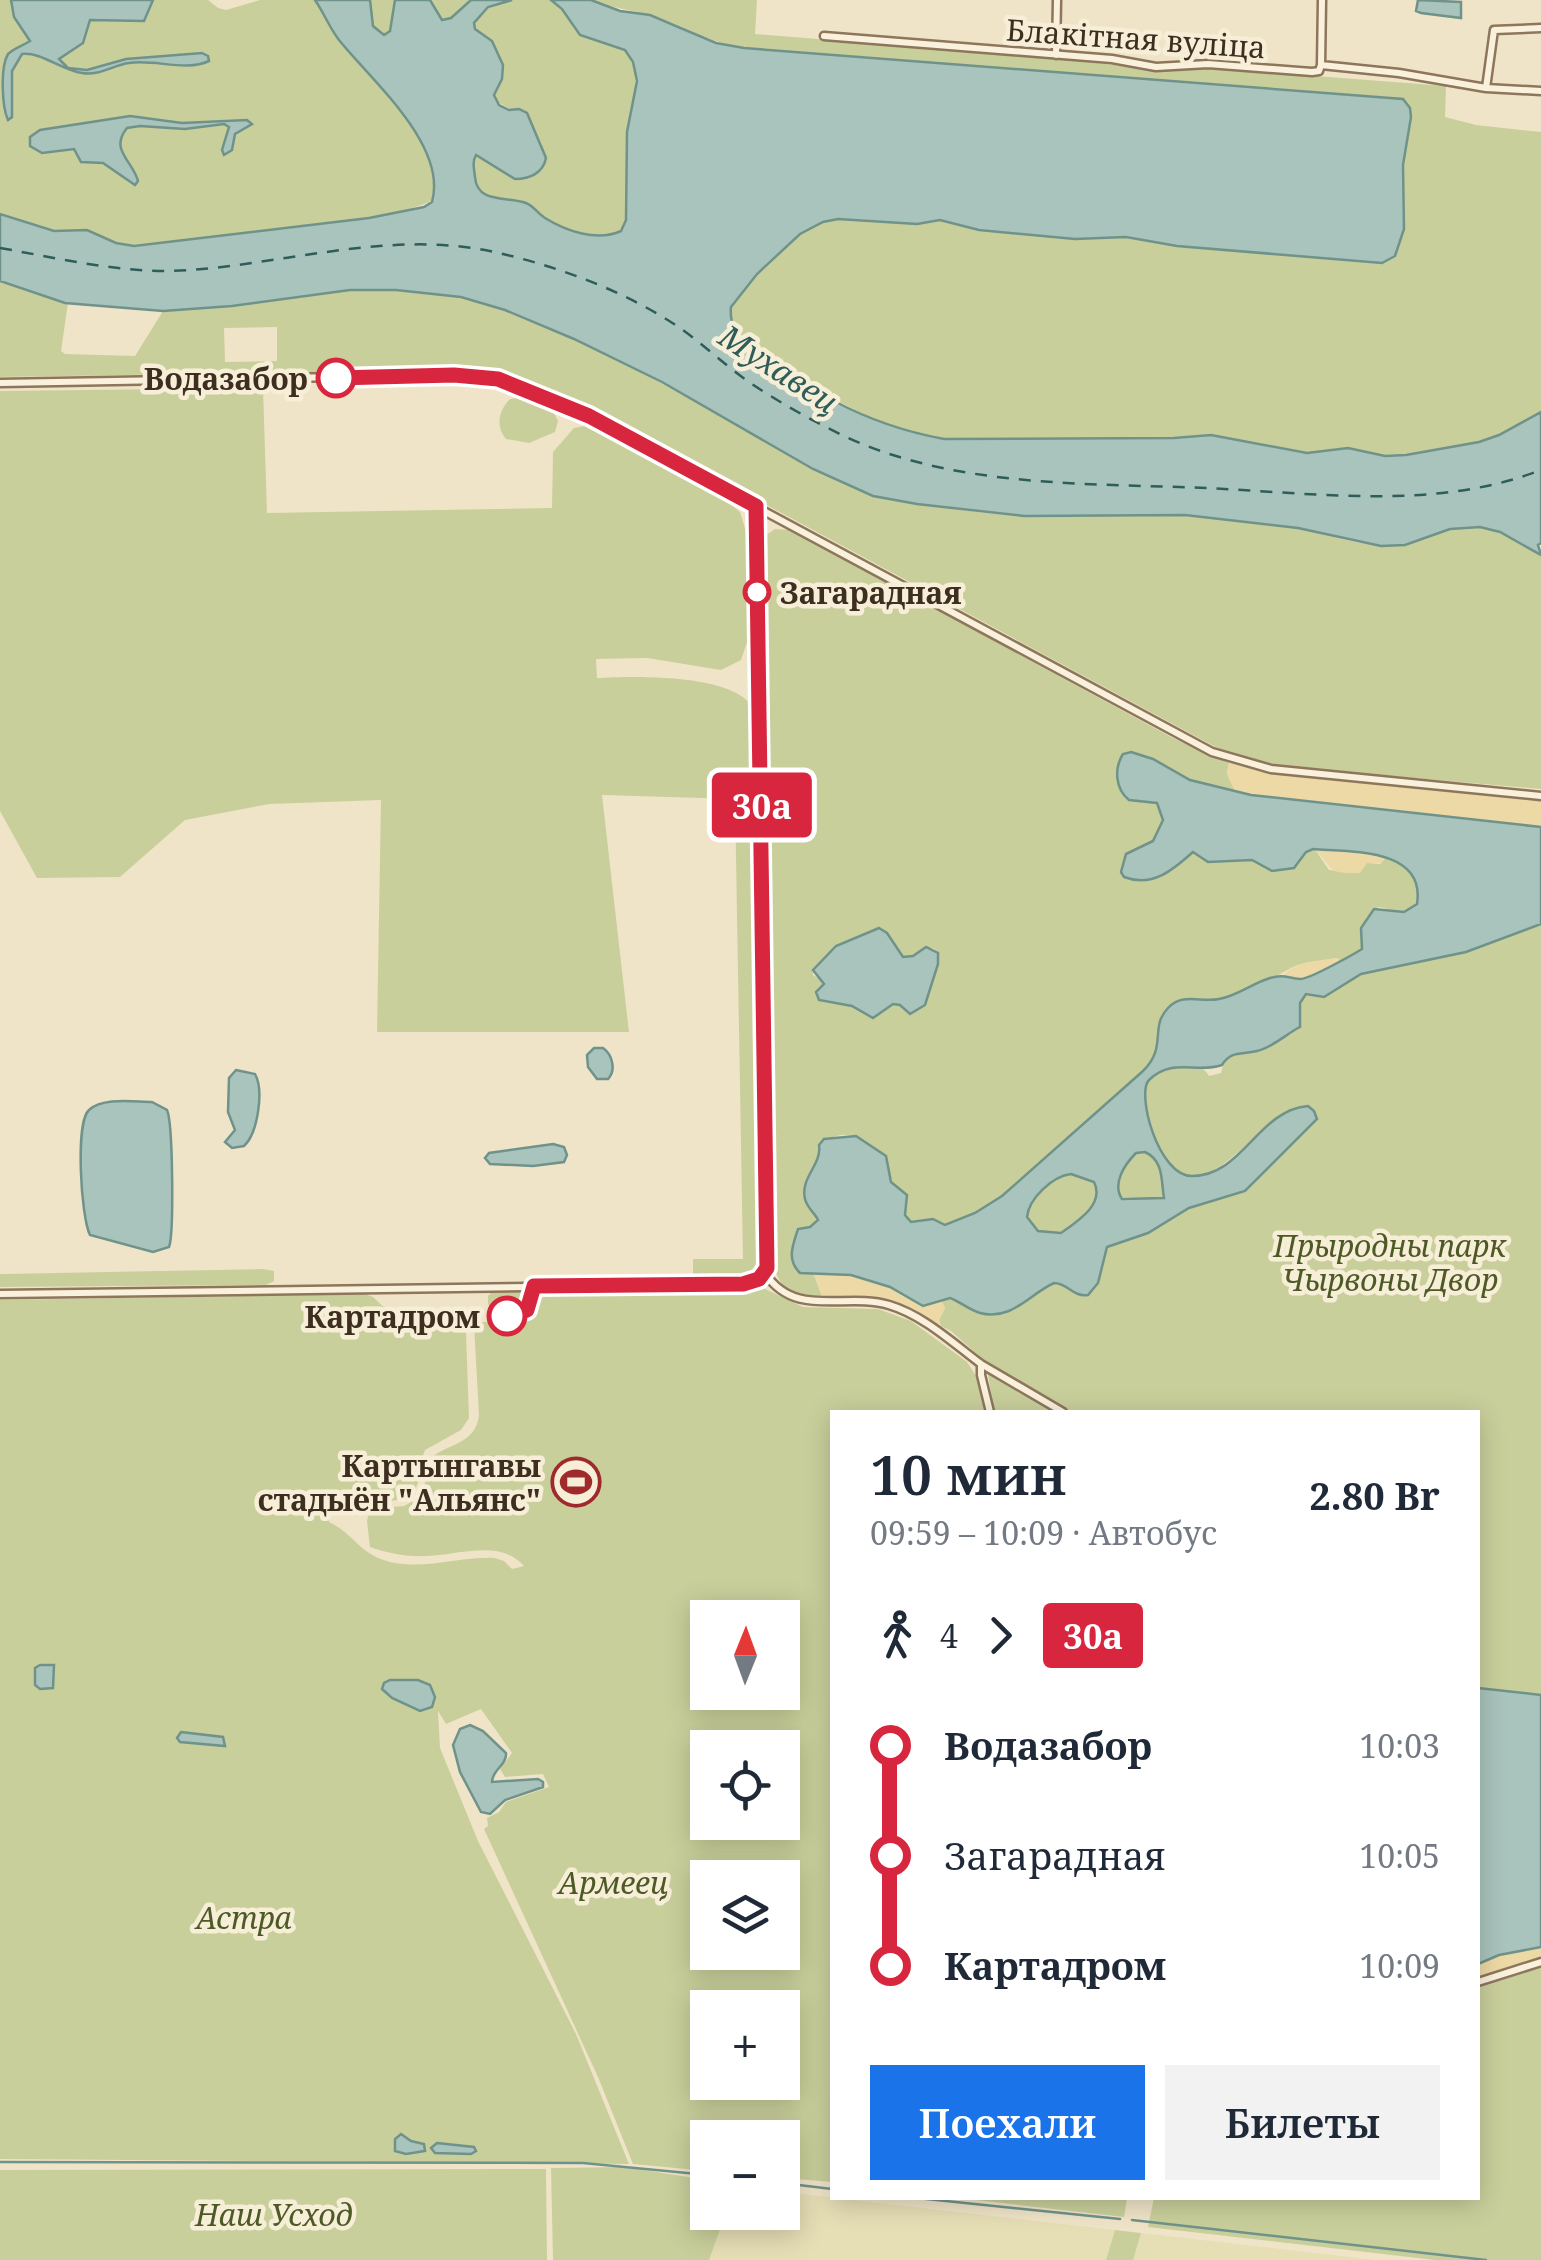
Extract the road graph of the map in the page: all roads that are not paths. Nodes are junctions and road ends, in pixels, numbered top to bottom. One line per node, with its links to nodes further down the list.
1 (1057, 0): 5 (street)
2 (1322, 0): 6 (street)
3 (1541, 28): 7 (street)
4 (824, 36): 5 (street, Блакітная вуліца)
5 (1056, 56): 6 (street, Блакітная вуліца)
6 (1322, 65): 7 (street, Блакітная вуліца)
7 (1486, 88): 8 (street, Блакітная вуліца)
8 (1541, 91)
9 (0, 382): 10 (street)
10 (756, 506): 11 (street); 12 (street)
11 (1541, 796)
12 (765, 1273): 13 (street); 14 (street)
13 (0, 1294)
14 (981, 1364): 15 (street); 16 (street)
15 (990, 1410)
16 (1060, 1410)
17 (1541, 1962): 18 (street)
18 (1480, 1981)

